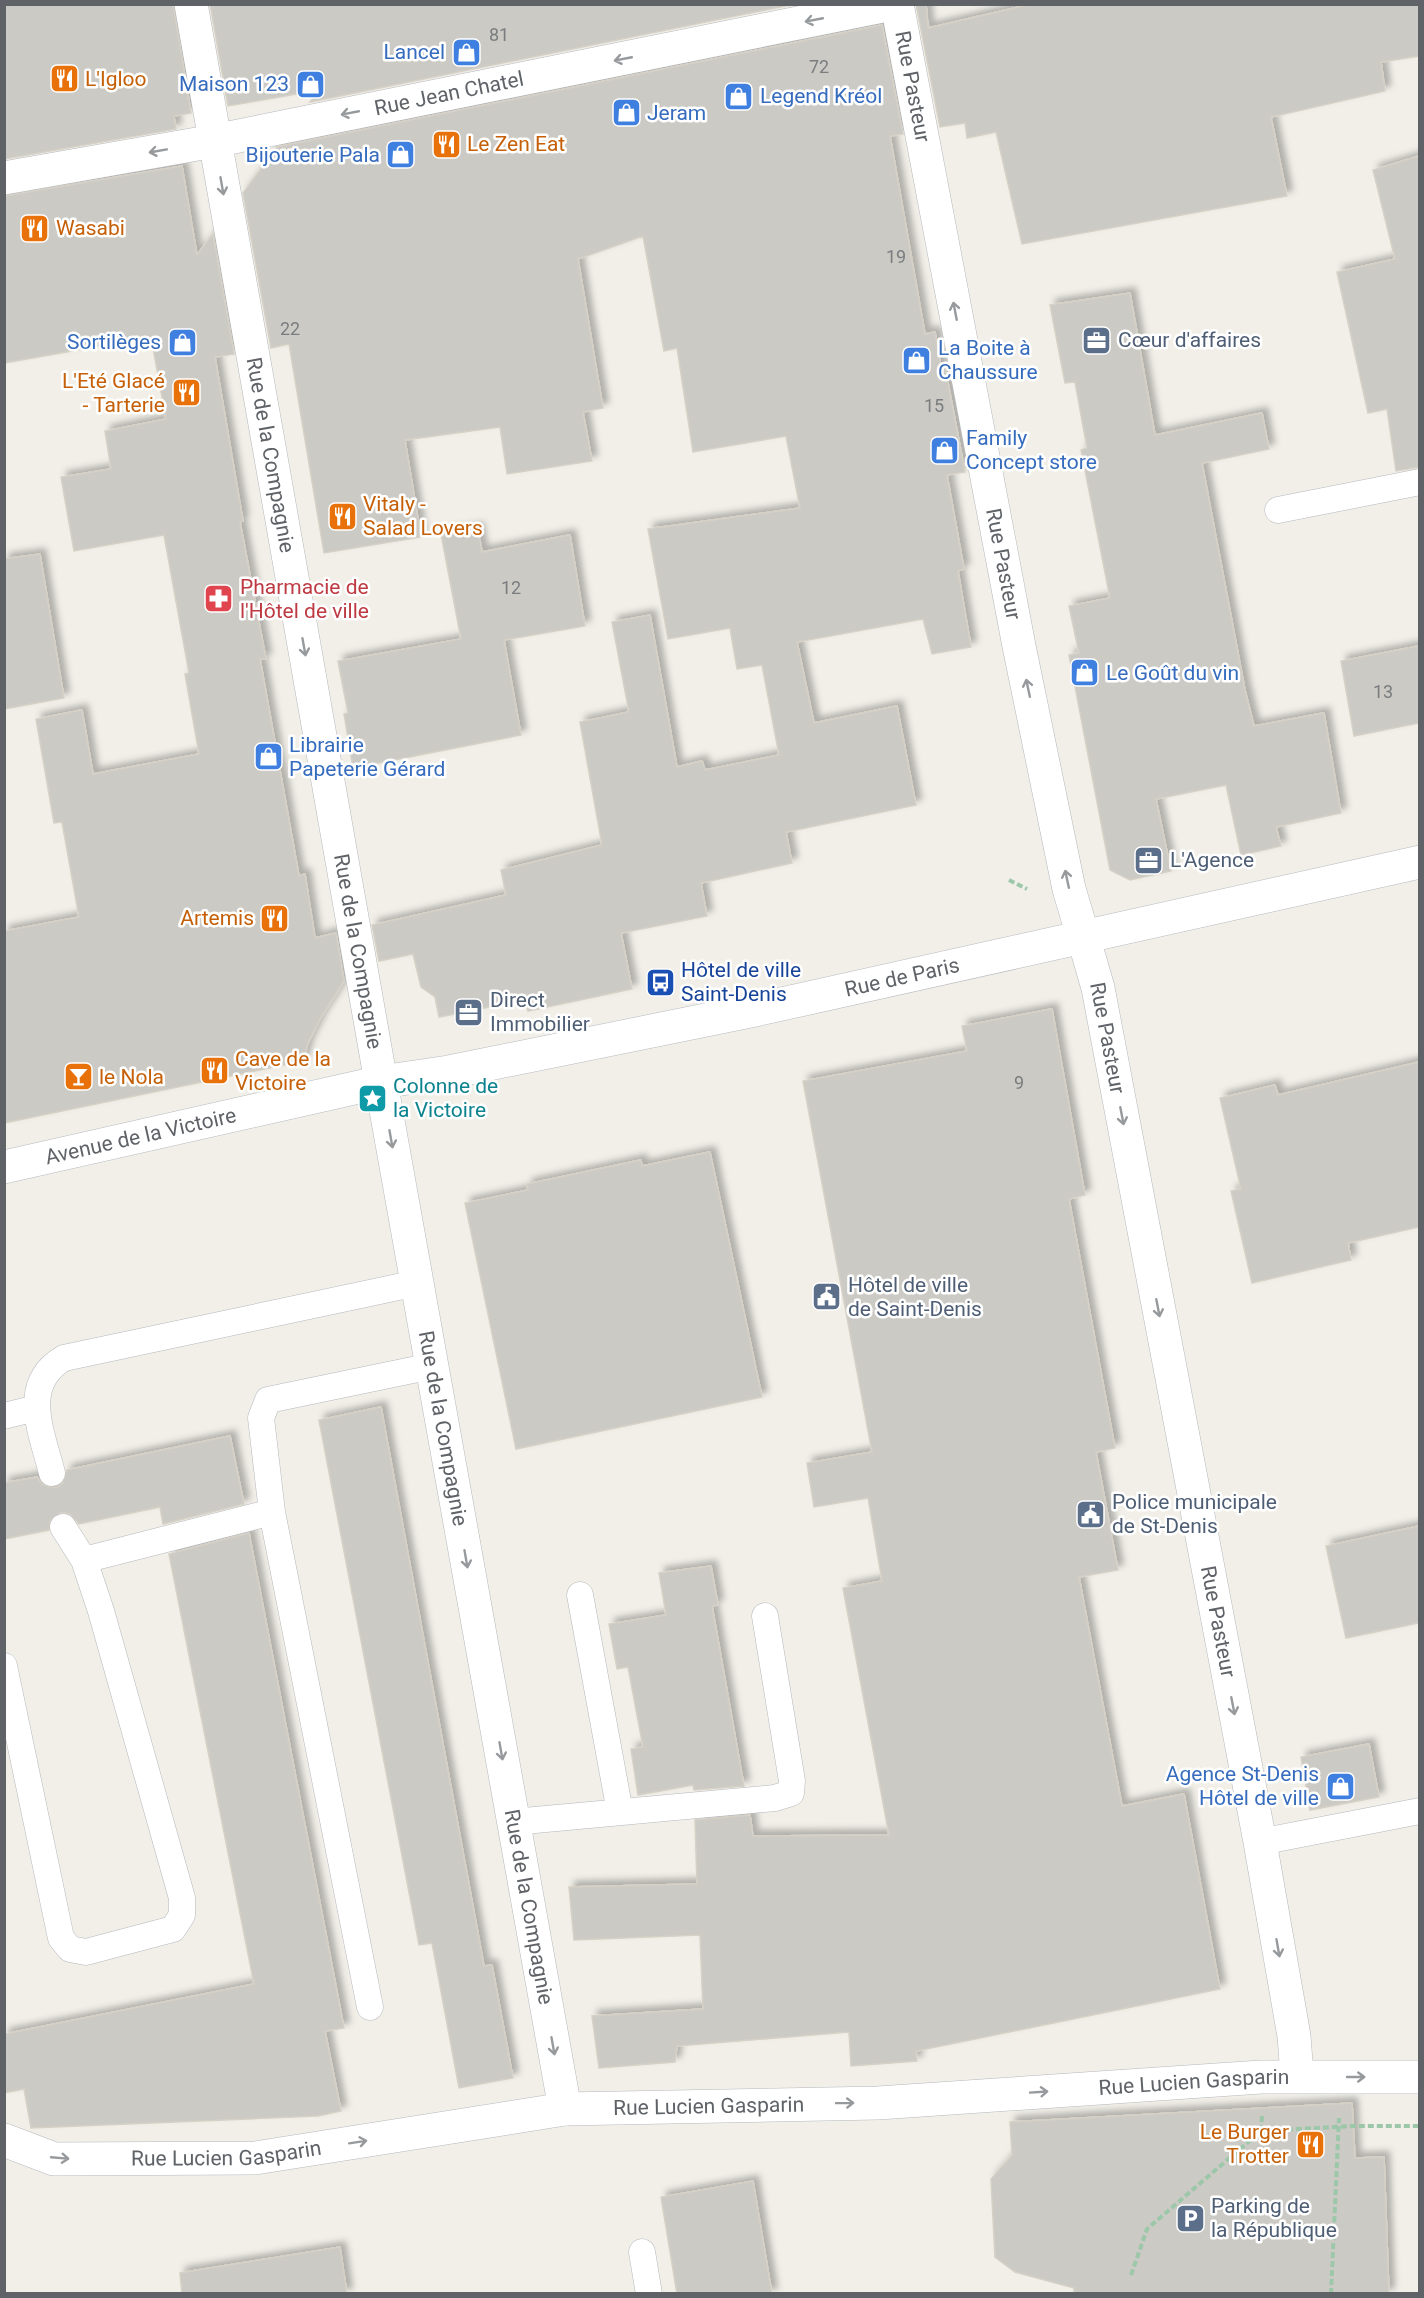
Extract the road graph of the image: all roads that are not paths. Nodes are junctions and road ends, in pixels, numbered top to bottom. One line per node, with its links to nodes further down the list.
1 (191, 4): 3 (street, Rue de la Compagnie)
2 (894, 4): 3 (street, Rue Jean Chatel, one-way to 3); 8 (street, Rue Pasteur, one-way to 2)
3 (214, 141): 4 (street, Rue Jean Chatel, one-way to 4); 9 (street, Rue de la Compagnie, one-way to 9)
4 (4, 178)
5 (1419, 482): 6 (lane)
6 (1278, 510)
7 (1419, 862): 8 (street, Rue de Paris)
8 (1083, 936): 9 (street, Rue de Paris); 25 (street, Rue Pasteur, one-way to 25)
9 (381, 1082): 10 (street, Avenue de la Victoire); 11 (street, Rue de la Compagnie, one-way to 11)
10 (4, 1167)
11 (417, 1282): 12 (street, Rue de la Compagnie); 13 (lane)
12 (432, 1366): 16 (lane); 24 (street, Rue de la Compagnie, one-way to 24)
13 (36, 1408): 14 (lane); 15 (lane)
14 (4, 1416)
15 (52, 1473)
16 (272, 1512): 18 (lane); 26 (lane)
17 (63, 1527): 18 (lane)
18 (84, 1560): 21 (lane)
19 (580, 1595): 23 (lane)
20 (765, 1616): 23 (lane)
21 (4, 1666)
22 (1419, 1811): 25 (lane)
23 (620, 1812): 24 (lane)
24 (513, 1822): 29 (street, Rue de la Compagnie, one-way to 29)
25 (1260, 1842): 27 (street, Rue Pasteur, one-way to 27)
26 (370, 2007)
27 (1297, 2075): 28 (street, Rue Lucien Gasparin, one-way to 28); 29 (street, Rue Lucien Gasparin, one-way to 27)
28 (1419, 2077)
29 (565, 2109): 30 (street, Rue Lucien Gasparin, one-way to 29)
30 (4, 2140)
31 (642, 2252): 32 (lane)
32 (649, 2294)

